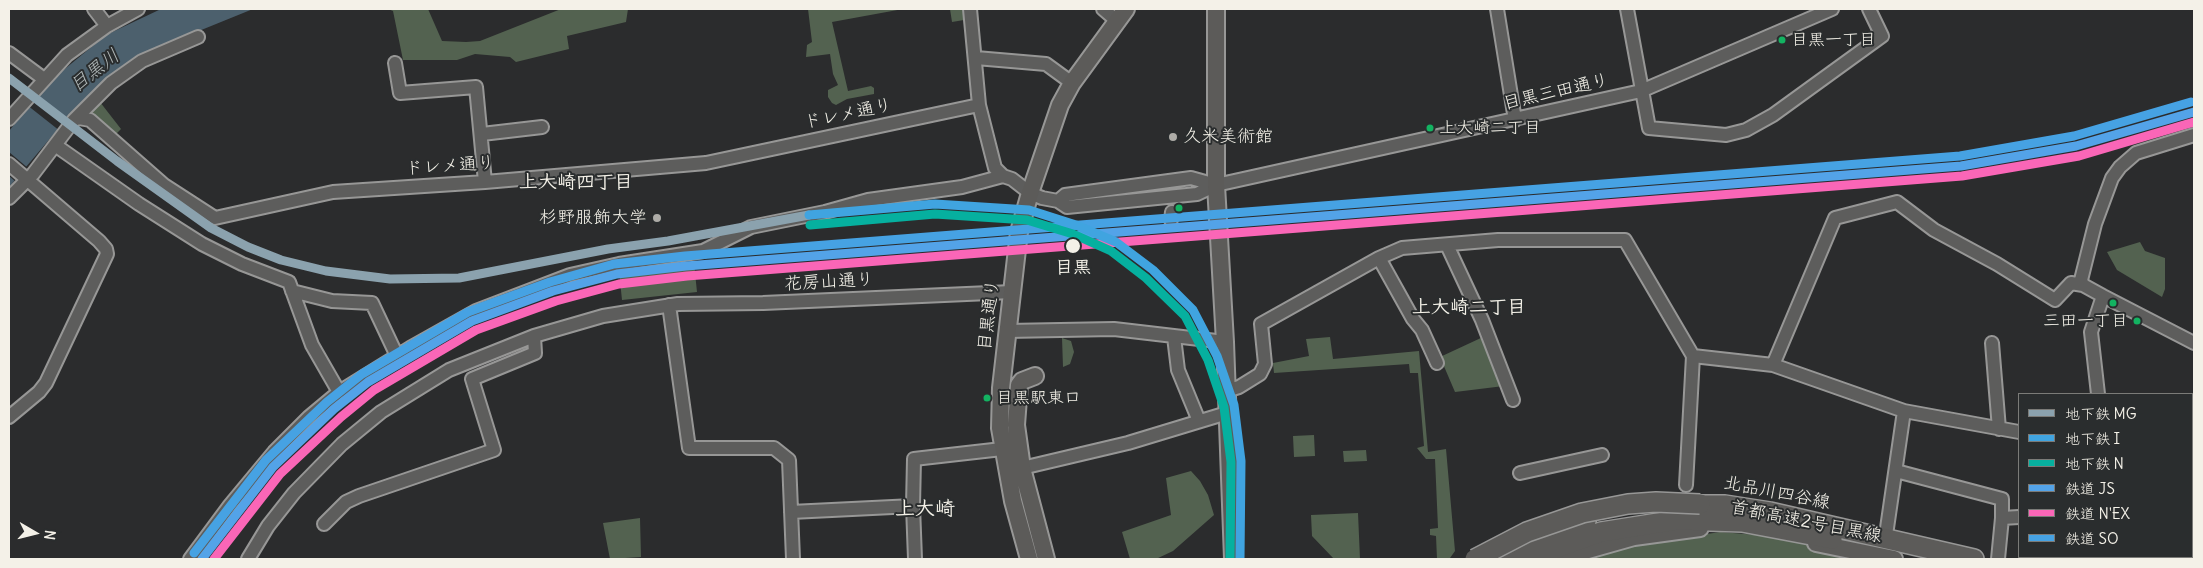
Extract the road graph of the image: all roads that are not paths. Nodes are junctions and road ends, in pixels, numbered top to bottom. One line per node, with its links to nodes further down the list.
1 (94, 9): 11 (street)
2 (138, 9): 11 (street)
3 (970, 9): 14 (street)
4 (1103, 9): 10 (street)
5 (1216, 9): 31 (main road)
6 (1497, 9): 22 (street)
7 (1627, 9): 18 (street)
8 (1832, 9): 18 (street, 目黒三田通り)
9 (1868, 9): 18 (street)
10 (1122, 15): 17 (main road, 目黒通り)
11 (107, 26): 16 (street)
12 (198, 37): 21 (street)
13 (9, 53): 16 (street)
14 (976, 58): 17 (street); 19 (street)
15 (395, 63): 24 (street)
16 (44, 79): 20 (street)
17 (1072, 83): 32 (main road, 目黒通り)
18 (1641, 91): 22 (street, 目黒三田通り)
19 (979, 104): 28 (street); 30 (street, ドレメ通り)
20 (9, 120)
21 (74, 120): 26 (street); 30 (street, ドレメ通り)
22 (1515, 120): 31 (street, 目黒三田通り)
23 (542, 127): 24 (street)
24 (482, 134): 30 (street)
25 (2194, 135): 37 (street)
26 (55, 145): 29 (street); 38 (street)
27 (9, 164): 29 (street)
28 (1003, 176): 32 (street); 47 (street)
29 (25, 177): 33 (street); 58 (street)
30 (485, 182)
31 (1216, 185): 32 (street); 44 (main road)
32 (1030, 192): 36 (main road, 目黒通り)
33 (9, 198)
34 (1447, 245): 35 (street); 48 (street); 55 (street)
35 (1379, 258): 49 (street); 53 (street)
36 (1013, 284): 40 (street, 花房山通り); 41 (main road, 目黒通り)
37 (2083, 285): 39 (street); 50 (street)
38 (292, 291): 47 (street); 52 (street)
39 (2103, 296): 46 (street); 54 (street)
40 (669, 305): 42 (street, 花房山通り); 69 (street)
41 (1007, 331): 43 (street); 62 (main road, 目黒通り)
42 (534, 336): 73 (street); 76 (street, 花房山通り)
43 (1174, 337): 44 (street); 59 (street)
44 (1225, 342): 53 (main road)
45 (1992, 343): 60 (street)
46 (2194, 343)
47 (397, 356): 52 (street)
48 (1693, 356): 50 (street); 67 (street)
49 (1437, 363)
50 (1774, 365): 56 (street)
51 (1035, 376): 64 (main road)
52 (339, 392): 75 (street)
53 (1226, 392): 57 (main road)
54 (2098, 393)
55 (1513, 400)
56 (1904, 411): 60 (street); 65 (street)
57 (1227, 413): 59 (street); 81 (main road)
58 (9, 417)
59 (1199, 421): 64 (street)
60 (1999, 429): 61 (street)
61 (2018, 432)
62 (1002, 449): 68 (street); 79 (main road, 目黒通り)
63 (1602, 455): 66 (street)
64 (1022, 468): 80 (main road)
65 (1896, 471): 71 (street); 74 (street)
66 (1520, 473)
67 (1686, 485)
68 (913, 506): 69 (street); 78 (street)
69 (791, 512): 77 (street)
70 (1699, 512): 82 (highway, bridge); 83 (highway, 首都高速2号目黒線, bridge); 84 (highway, 首都高速2号目黒線); 85 (highway); 88 (highway, 首都高速2号目黒線); 89 (highway, 首都高速2号目黒線)
71 (2002, 518): 72 (street); 91 (street)
72 (2018, 518)
73 (324, 524)
74 (1886, 535): 82 (main road, 北品川四谷線); 90 (main road, 北品川四谷線)
75 (190, 559)
76 (248, 559)
77 (793, 559)
78 (915, 559)
79 (1029, 559)
80 (1046, 559)
81 (1233, 559)
82 (1477, 559)
83 (1495, 559)
84 (1526, 559)
85 (1550, 559)
86 (1556, 559): 87 (main road)
87 (1894, 559)
88 (1926, 559)
89 (1974, 559)
90 (1987, 559)
91 (1998, 559)

